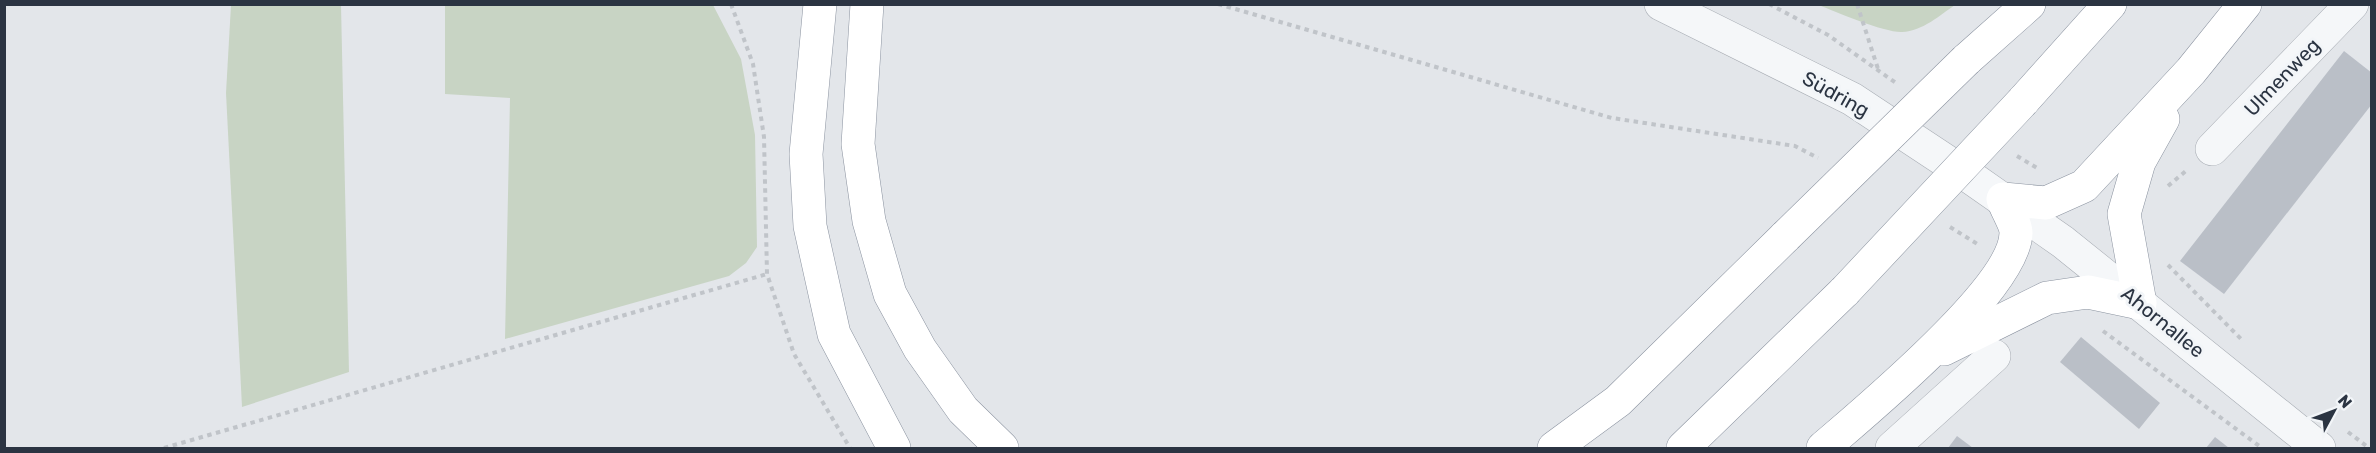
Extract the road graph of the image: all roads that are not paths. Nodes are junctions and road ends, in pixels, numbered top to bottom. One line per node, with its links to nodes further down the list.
1 (820, 4): 14 (highway)
2 (867, 4): 15 (highway)
3 (1660, 4): 10 (street, Südring)
4 (2029, 4): 16 (highway, bridge)
5 (2110, 4): 17 (highway, bridge)
6 (2245, 4): 8 (highway)
7 (2352, 4): 9 (street, Ulmenweg)
8 (2191, 70): 10 (highway); 11 (highway)
9 (2212, 149)
10 (2003, 199): 11 (street, Ahornallee); 13 (highway)
11 (2140, 303): 13 (highway); 20 (street, Ahornallee)
12 (1994, 356): 19 (street)
13 (1927, 357): 18 (highway)
14 (894, 448)
15 (1002, 448)
16 (1554, 448)
17 (1683, 448)
18 (1823, 448)
19 (1892, 448)
20 (2319, 448)

